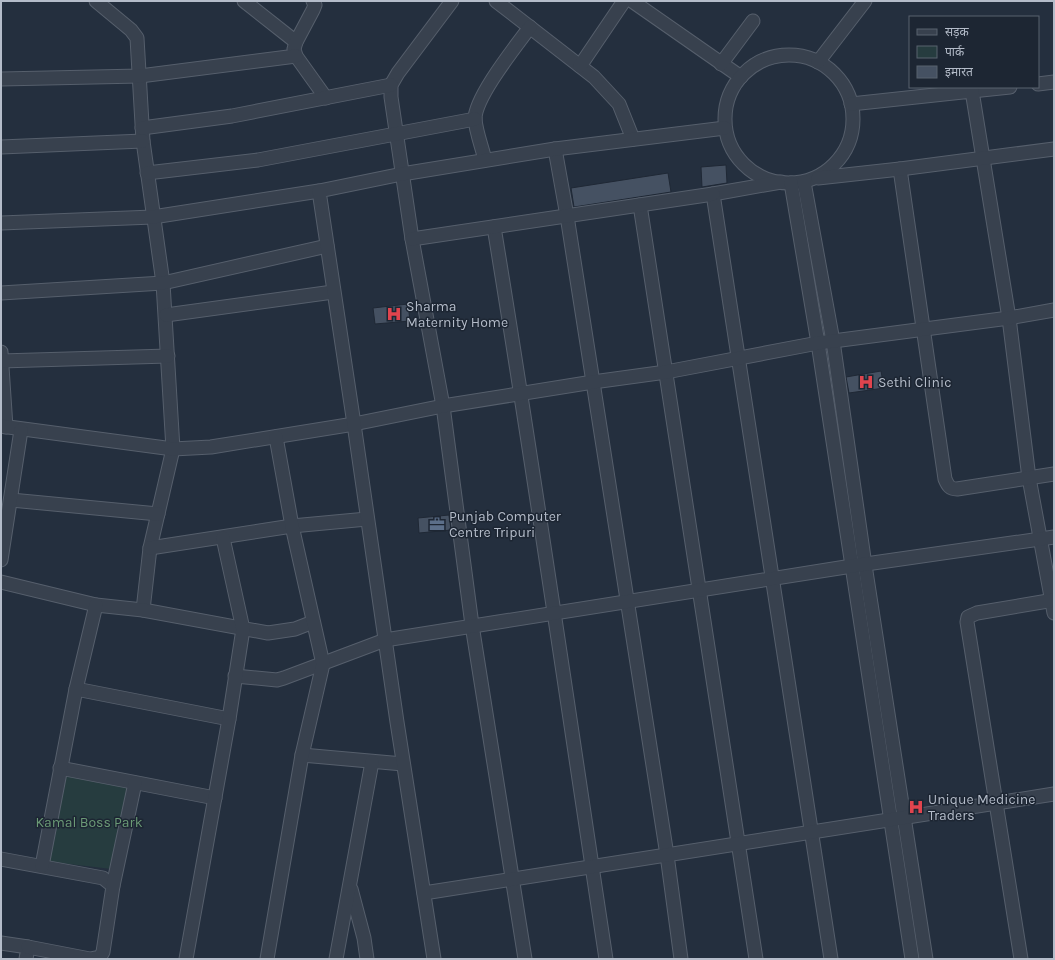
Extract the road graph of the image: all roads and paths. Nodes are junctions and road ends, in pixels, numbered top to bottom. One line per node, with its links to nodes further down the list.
1 (96, 1): 16 (street)
2 (244, 1): 11 (street)
3 (313, 1): 11 (street)
4 (452, 1): 21 (street)
5 (496, 1): 10 (street)
6 (624, 1): 15 (street)
7 (632, 1): 14 (street)
8 (865, 1): 13 (street)
9 (753, 21): 14 (street)
10 (530, 27): 15 (street); 26 (street)
11 (296, 42): 12 (street)
12 (296, 56): 16 (street); 24 (street)
13 (818, 62): 17 (street); 25 (street)
14 (721, 64): 17 (street)
15 (580, 66): 30 (street)
16 (140, 76): 18 (street); 28 (street)
17 (741, 77): 27 (street)
18 (1, 80)
19 (1054, 82): 20 (street)
20 (1039, 84)
21 (391, 85): 24 (street); 29 (street)
22 (1000, 88): 23 (street)
23 (972, 91): 25 (street); 34 (street)
24 (326, 98): 28 (street)
25 (851, 104): 39 (street)
26 (475, 119): 29 (street); 35 (street)
27 (725, 128): 30 (street); 39 (street)
28 (143, 134): 31 (street); 37 (street)
29 (395, 134): 37 (street); 38 (street)
30 (633, 139): 32 (street)
31 (1, 147)
32 (555, 149): 35 (street); 43 (street)
33 (1054, 149): 34 (street)
34 (983, 158): 36 (street); 54 (street)
35 (485, 160): 38 (street)
36 (900, 169): 39 (street); 55 (street)
37 (147, 172): 44 (street)
38 (402, 174): 40 (street); 47 (street)
39 (798, 181): 41 (street); 56 (street); 57 (street)
40 (318, 191): 44 (street); 48 (street)
41 (713, 194): 42 (street); 60 (street)
42 (640, 205): 43 (street); 62 (street)
43 (567, 216): 46 (street); 63 (street)
44 (153, 217): 45 (street); 49 (street)
45 (1, 223)
46 (494, 227): 47 (street); 64 (street)
47 (412, 239): 65 (street)
48 (327, 246): 49 (street); 50 (street)
49 (163, 283): 51 (street); 53 (street)
50 (333, 292): 53 (street); 66 (street)
51 (1, 293)
52 (1054, 310): 54 (street)
53 (166, 316): 59 (street)
54 (1009, 318): 55 (street); 72 (street)
55 (924, 329): 56 (street); 72 (street)
56 (833, 341): 57 (street); 81 (street)
57 (818, 343): 60 (street); 82 (street)
58 (1, 352): 61 (street)
59 (168, 356): 61 (street); 70 (street)
60 (738, 359): 62 (street); 83 (street)
61 (1, 361): 67 (street)
62 (666, 372): 63 (street); 85 (street)
63 (593, 382): 64 (street); 86 (street)
64 (521, 394): 65 (street); 90 (street)
65 (443, 406): 66 (street); 92 (street)
66 (354, 424): 69 (street); 75 (street)
67 (3, 427): 68 (street)
68 (21, 430): 70 (street); 73 (street)
69 (276, 437): 70 (street); 76 (street)
70 (173, 449): 74 (street)
71 (1054, 474): 72 (street)
72 (1029, 478): 78 (street)
73 (11, 500): 74 (street); 80 (street)
74 (158, 514): 79 (street)
75 (367, 519): 76 (street); 94 (street)
76 (292, 526): 77 (street); 91 (street)
77 (222, 538): 79 (street); 93 (street)
78 (1048, 538): 81 (street); 87 (street)
79 (150, 548): 89 (street)
80 (1, 560)
81 (865, 565): 82 (street); 107 (street)
82 (852, 566): 83 (street); 108 (street)
83 (772, 578): 85 (street); 109 (street)
84 (1, 582): 88 (street)
85 (698, 590): 86 (street); 110 (street)
86 (627, 601): 90 (street); 111 (street)
87 (1053, 604): 106 (street)
88 (96, 605): 89 (street); 97 (street)
89 (143, 610): 93 (street)
90 (552, 612): 92 (street); 114 (street)
91 (313, 622): 93 (street); 95 (street)
92 (472, 624): 94 (street); 115 (street)
93 (243, 629): 96 (street)
94 (385, 640): 95 (street); 101 (street)
95 (323, 664): 96 (street); 99 (street)
96 (235, 676): 98 (street)
97 (76, 689): 98 (street); 102 (street)
98 (229, 719): 105 (street)
99 (302, 755): 100 (street); 123 (street)
100 (372, 762): 101 (street); 116 (street)
101 (403, 764): 118 (street)
102 (60, 768): 103 (street); 113 (street)
103 (135, 783): 105 (street); 117 (street)
104 (1054, 794): 106 (street)
105 (215, 798): 122 (street)
106 (997, 803): 107 (street); 134 (street)
107 (905, 817): 108 (street); 133 (street)
108 (892, 820): 109 (street); 132 (street)
109 (812, 832): 110 (street); 131 (street)
110 (738, 844): 111 (street); 130 (street)
111 (667, 855): 114 (street); 129 (street)
112 (1, 859): 113 (street)
113 (42, 866): 117 (street)
114 (592, 866): 115 (street); 128 (street)
115 (512, 879): 118 (street); 127 (street)
116 (349, 884): 124 (street); 125 (street)
117 (113, 886): 121 (street)
118 (424, 894): 126 (street)
119 (1, 943): 120 (street)
120 (27, 953): 121 (street)
121 (103, 958)
122 (186, 959)
123 (267, 959)
124 (336, 959)
125 (367, 959)
126 (434, 959)
127 (525, 959)
128 (606, 959)
129 (681, 959)
130 (756, 959)
131 (831, 959)
132 (912, 959)
133 (926, 959)
134 (1021, 959)

